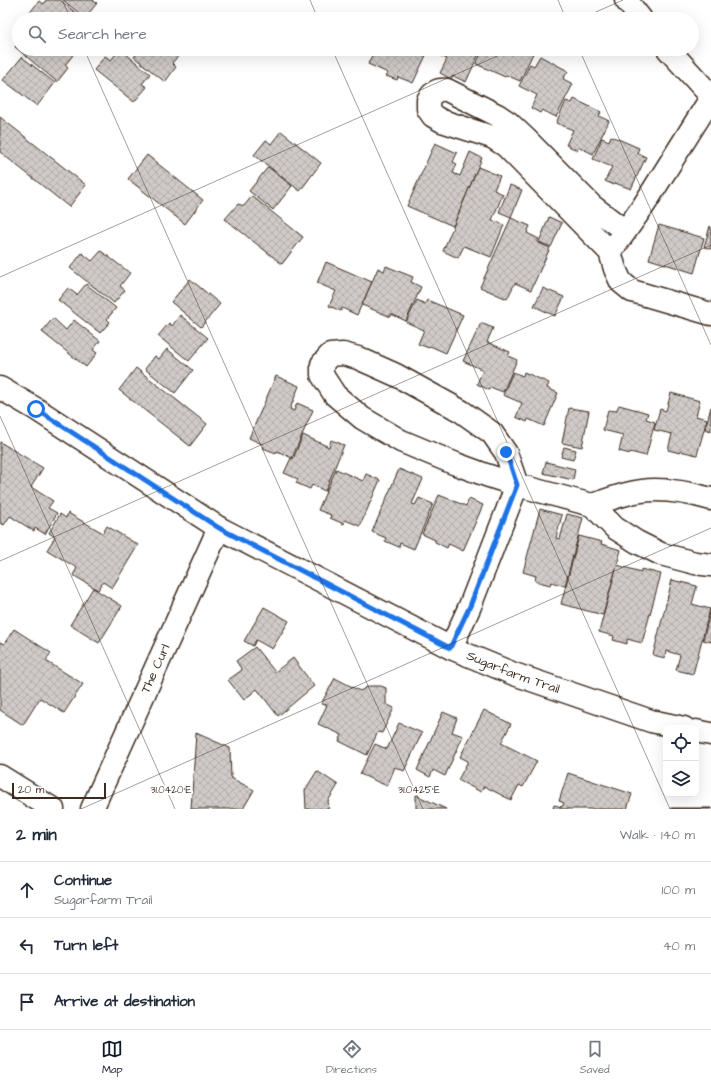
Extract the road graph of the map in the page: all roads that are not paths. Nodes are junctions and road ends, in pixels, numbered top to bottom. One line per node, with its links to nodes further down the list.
1 (626, 0): 2 (street)
2 (635, 12)
3 (674, 56): 4 (street)
4 (711, 97): 5 (street)
5 (625, 231): 6 (street); 6 (street)
6 (610, 252): 7 (street)
7 (711, 314)
8 (0, 388): 12 (street, Sugarfarm Trail)
9 (517, 485): 9 (street); 11 (street); 14 (street)
10 (711, 499): 11 (street)
11 (592, 505): 13 (street)
12 (219, 528): 14 (street, Sugarfarm Trail); 20 (street, The Curl)
13 (711, 565)
14 (450, 648): 15 (street, Sugarfarm Trail)
15 (670, 725)
16 (699, 732): 17 (street)
17 (711, 734)
18 (0, 776): 19 (street)
19 (53, 809)
20 (92, 809)

